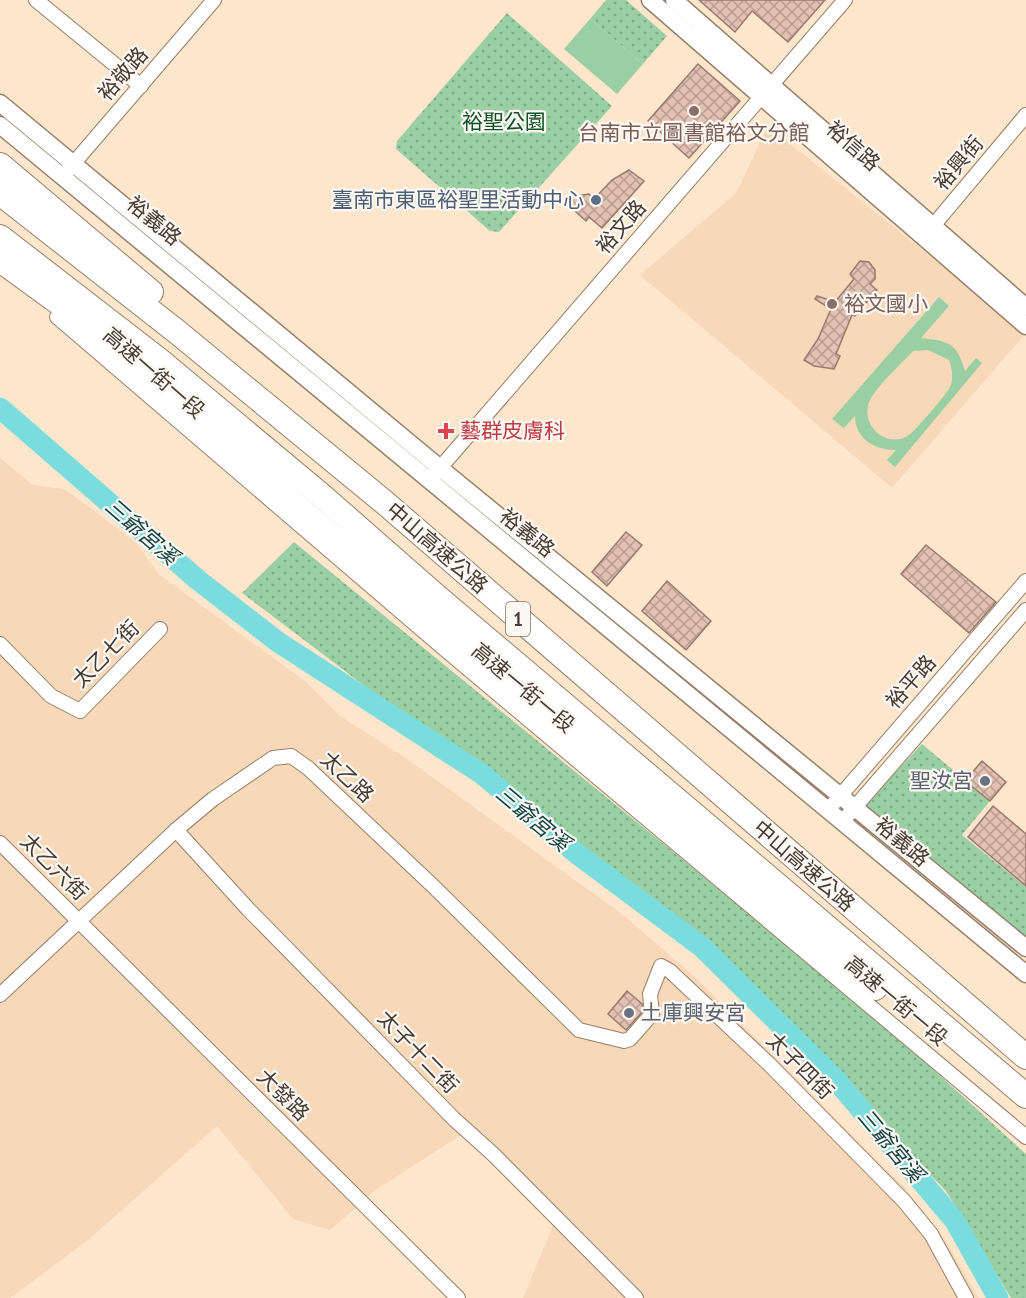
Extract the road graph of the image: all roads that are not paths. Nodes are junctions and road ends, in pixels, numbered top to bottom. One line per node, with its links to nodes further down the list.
1 (36, 0): 6 (street)
2 (214, 0): 6 (street, 裕敬路)
3 (650, 0): 7 (street, 裕信路)
4 (674, 0): 7 (street, 裕信路)
5 (845, 0): 7 (street, 裕文路)
6 (141, 86): 11 (street, 裕敬路)
7 (767, 90): 15 (street, 裕信路); 23 (street, 裕文路)
8 (0, 103): 11 (street, 裕義路)
9 (1026, 116): 15 (street, 裕興街)
10 (0, 125): 13 (street, 裕義路)
11 (74, 162): 13 (street, 裕敬路); 23 (street, 裕義路)
12 (0, 165): 24 (highway)
13 (63, 175): 23 (street, 裕義路)
14 (0, 193): 24 (highway, 中山高速公路 / 1)
15 (928, 231): 21 (street, 裕信路); 22 (street, 裕信路)
16 (0, 237): 41 (highway, 中山高速公路 / 1)
17 (0, 254): 20 (highway)
18 (0, 260): 20 (highway)
19 (0, 265): 43 (street, 高速一街一段)
20 (63, 305): 42 (highway)
21 (1026, 307)
22 (1026, 326)
23 (435, 475): 29 (street, 裕義路); 31 (street, 裕義路)
24 (384, 502): 40 (highway, 中山高速公路 / 1)
25 (1026, 581): 29 (street, 裕平路)
26 (1026, 610): 30 (street, 裕平路)
27 (160, 629): 28 (street, 太乙七街)
28 (0, 644)
29 (840, 796): 30 (street, 裕義路); 31 (street, 裕平路)
30 (854, 808): 32 (street, 裕平路); 36 (street, 裕義路)
31 (828, 810): 32 (street, 裕義路)
32 (842, 822): 37 (street, 裕義路)
33 (176, 830): 35 (street, 太乙路); 39 (street, 太乙路); 45 (street, 太子十二街)
34 (0, 843): 35 (street, 太乙六街)
35 (78, 921): 38 (street, 太乙路); 44 (street, 大發路)
36 (1026, 948)
37 (1026, 974)
38 (0, 995)
39 (599, 1035): 46 (street, 太子四街)
40 (1026, 1057)
41 (1026, 1096)
42 (1026, 1110)
43 (1026, 1137)
44 (458, 1298)
45 (636, 1298)
46 (966, 1298)

